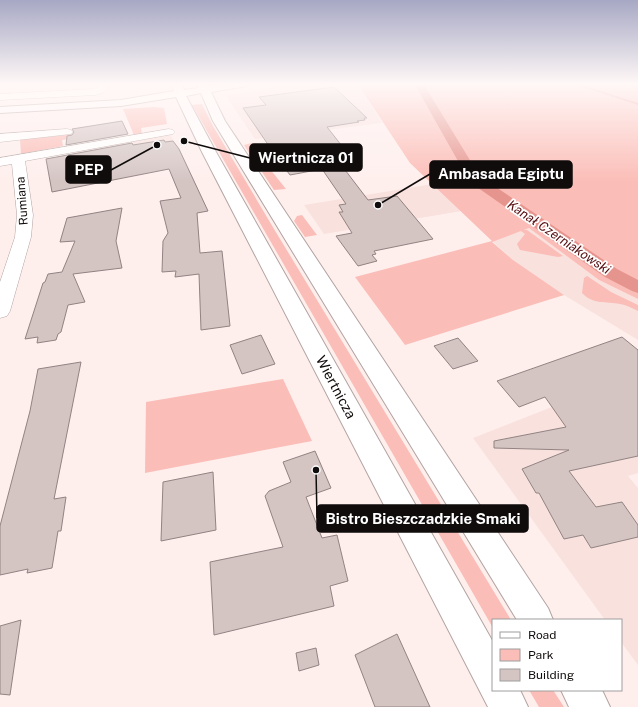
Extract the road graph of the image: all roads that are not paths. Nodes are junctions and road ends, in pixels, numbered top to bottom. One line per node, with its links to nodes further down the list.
1 (192, 116): 10 (main road, Wiertnicza)
2 (218, 116): 9 (main road)
3 (67, 132): 5 (street)
4 (169, 132): 6 (street)
5 (0, 138)
6 (18, 159): 7 (street); 8 (street, Rumiana)
7 (0, 162)
8 (0, 311)
9 (535, 619)
10 (492, 676)
11 (501, 691): 13 (main road)
12 (581, 691): 14 (main road)
13 (509, 707)
14 (591, 707)

